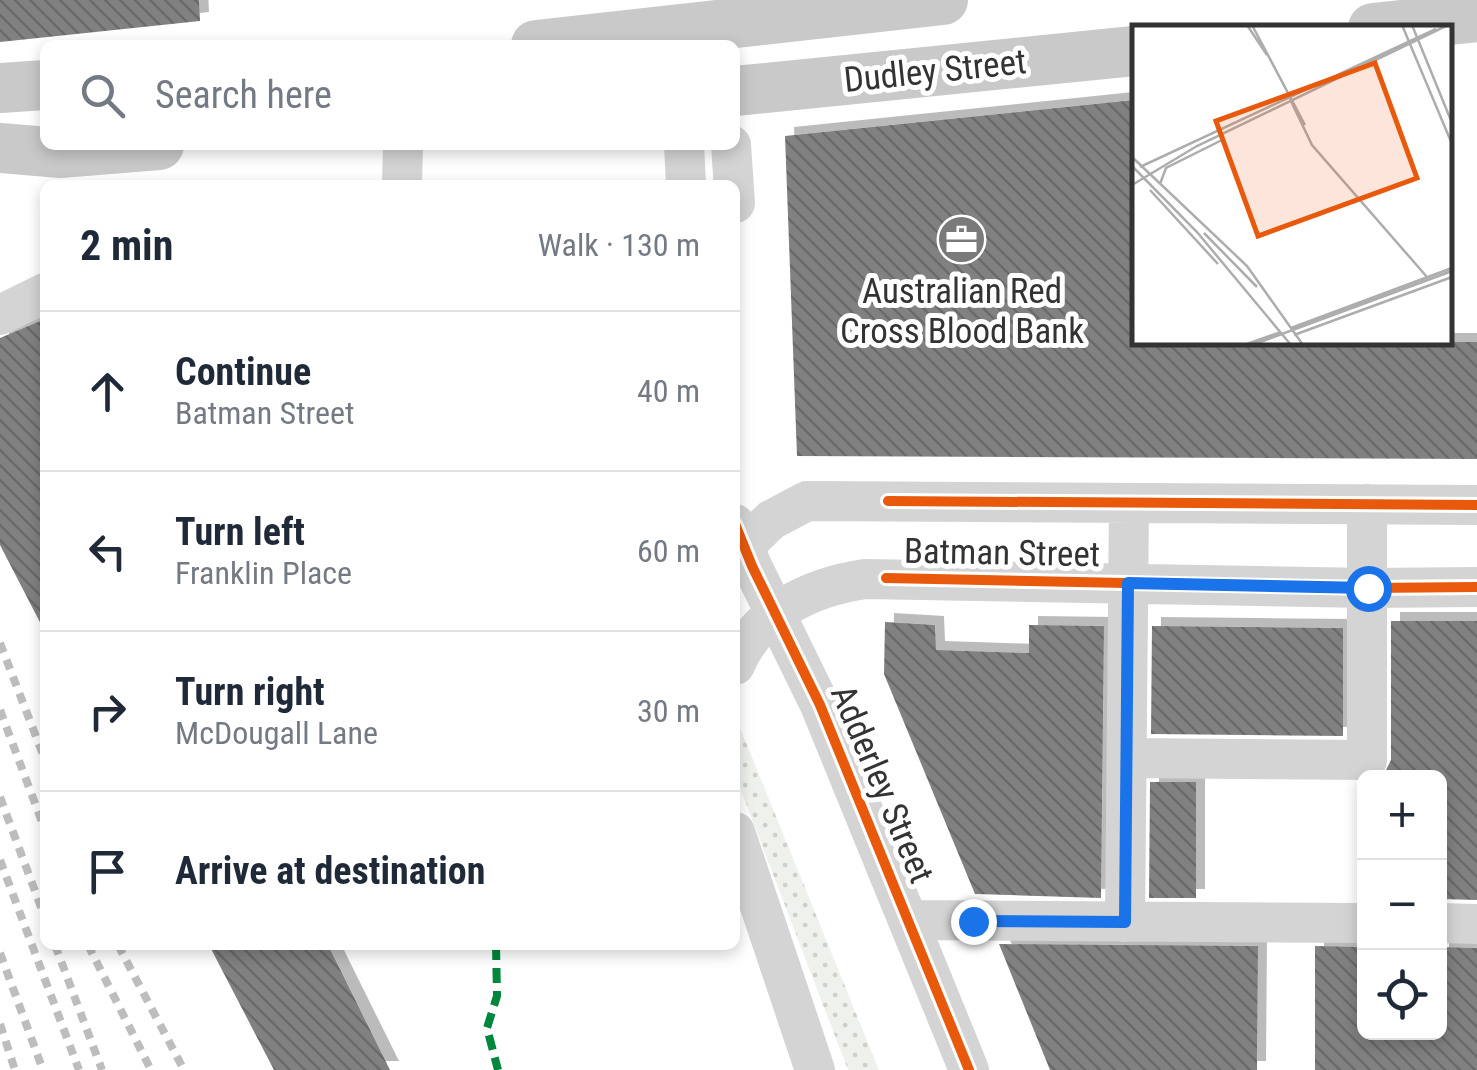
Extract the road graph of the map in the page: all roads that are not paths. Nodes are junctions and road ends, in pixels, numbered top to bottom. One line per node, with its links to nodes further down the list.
1 (943, 0): 4 (main road, Dudley Street)
2 (1477, 17): 3 (main road)
3 (1401, 25)
4 (702, 29): 5 (main road, Dudley Street)
5 (588, 40)
6 (1132, 51): 9 (main road, Dudley Street)
7 (40, 85): 8 (main road)
8 (0, 88)
9 (740, 90)
10 (0, 148): 15 (main road)
11 (97, 150): 15 (main road)
12 (403, 150): 17 (street)
13 (684, 150): 18 (street)
14 (731, 150): 19 (street)
15 (60, 153): 16 (main road)
16 (0, 171)
17 (402, 180)
18 (686, 180)
19 (733, 180)
20 (40, 296): 21 (street)
21 (0, 316)
22 (1129, 502): 23 (street, Batman Street); 25 (street, Batman Street); 27 (street)
23 (1367, 504): 24 (street, Batman Street); 29 (street)
24 (1477, 504)
25 (740, 540)
26 (740, 545): 30 (street, Adderley Street)
27 (1128, 583): 29 (street, Batman Street); 30 (street, Batman Street); 32 (street)
28 (1477, 587): 29 (street, Batman Street)
29 (1368, 588): 32 (street)
30 (776, 612): 31 (street, Batman Street); 34 (street, Adderley Street)
31 (740, 652)
32 (1128, 758): 35 (street)
33 (740, 847): 39 (street)
34 (908, 920): 35 (street); 40 (street, Adderley Street)
35 (1125, 922): 36 (street)
36 (1357, 923)
37 (1447, 923): 38 (street)
38 (1477, 924)
39 (815, 1070)
40 (969, 1070)

